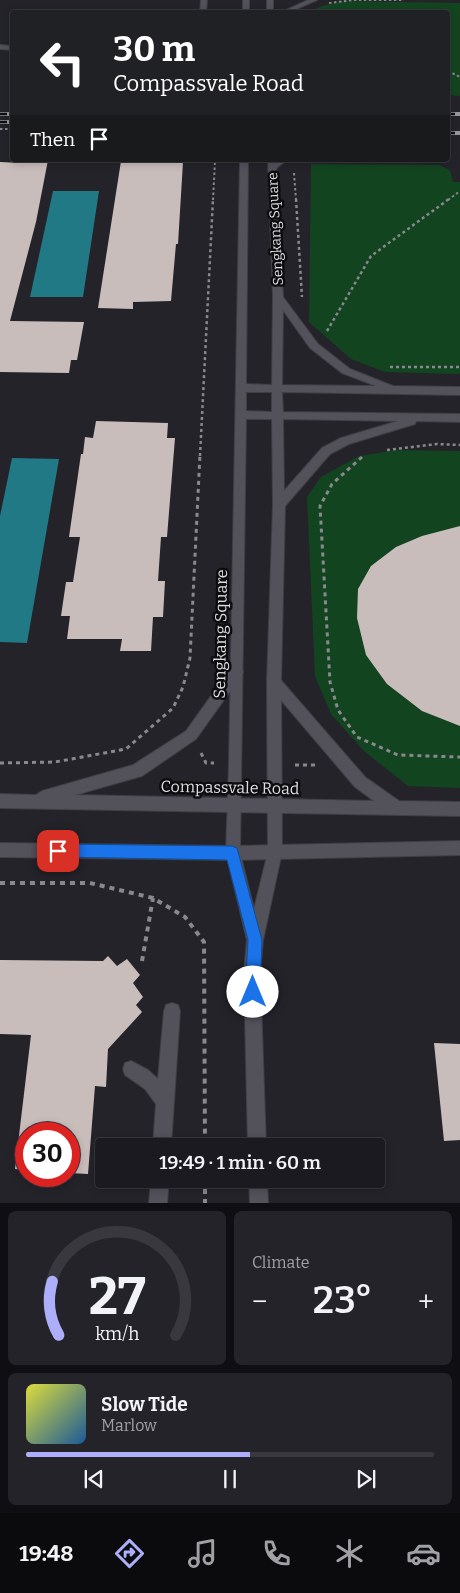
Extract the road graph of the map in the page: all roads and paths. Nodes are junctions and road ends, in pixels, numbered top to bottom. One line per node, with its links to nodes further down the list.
1 (314, 0): 4 (street)
2 (404, 0): 3 (path)
3 (325, 4)
4 (290, 10)
5 (215, 162): 30 (path)
6 (244, 162): 15 (street, Sengkang Square)
7 (272, 164): 10 (street, Sengkang Square)
8 (294, 170): 11 (path)
9 (460, 191): 12 (path)
10 (278, 297): 16 (street, Sengkang Square); 17 (street)
11 (302, 304)
12 (326, 332)
13 (383, 365): 14 (path)
14 (460, 367)
15 (240, 388): 16 (street); 19 (street, Sengkang Square)
16 (277, 388): 17 (street); 20 (street, Sengkang Square)
17 (400, 391): 18 (street)
18 (460, 391)
19 (240, 415): 20 (street); 27 (street, Sengkang Square)
20 (277, 415): 21 (street); 26 (street, Sengkang Square)
21 (424, 418): 22 (street); 26 (street)
22 (460, 418)
23 (460, 445): 24 (path)
24 (378, 451)
25 (368, 452): 29 (path)
26 (279, 505): 28 (street, Sengkang Square)
27 (236, 672): 32 (street); 34 (street, Sengkang Square)
28 (274, 682): 33 (street, Sengkang Square); 35 (street)
29 (460, 757)
30 (0, 763)
31 (0, 801): 32 (street, Compassvale Road)
32 (30, 801): 34 (street, Compassvale Road)
33 (275, 805): 34 (street, Compassvale Road); 35 (street, Compassvale Road); 39 (street, Sengkang Square)
34 (234, 806): 40 (street, Sengkang Square)
35 (395, 807): 36 (street, Compassvale Road)
36 (460, 809)
37 (460, 848): 39 (street)
38 (0, 850): 40 (street)
39 (275, 852): 40 (street); 43 (street, Sengkang Square)
40 (232, 853): 43 (street, Sengkang Square)
41 (0, 883): 42 (path)
42 (153, 898): 44 (path); 49 (path)
43 (255, 940): 50 (street)
44 (142, 961)
45 (172, 1012): 47 (street)
46 (131, 1069): 47 (street)
47 (166, 1103): 48 (street)
48 (163, 1138)
49 (205, 1138)
50 (257, 1138)
51 (159, 1188): 54 (street)
52 (205, 1188): 55 (path)
53 (258, 1188): 56 (street)
54 (158, 1203)
55 (205, 1203)
56 (259, 1203)

